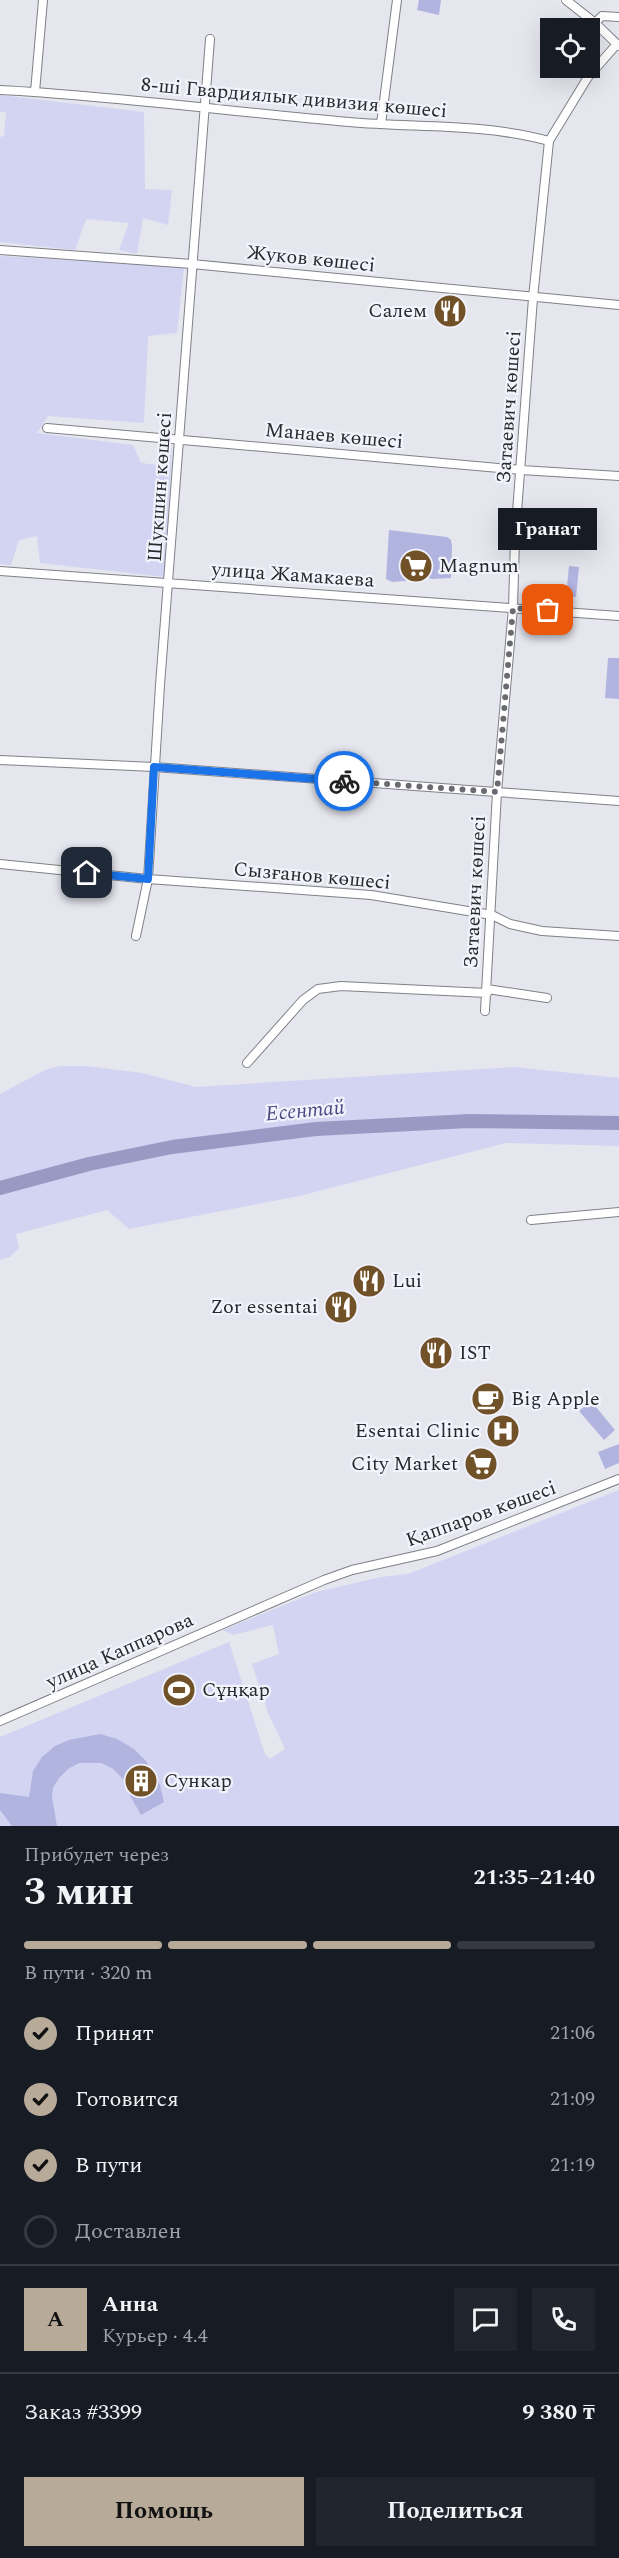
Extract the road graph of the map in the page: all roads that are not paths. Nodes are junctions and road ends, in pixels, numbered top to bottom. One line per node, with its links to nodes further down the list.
1 (43, 0): 11 (street)
2 (397, 0): 13 (street)
3 (566, 0): 5 (street)
4 (619, 16): 6 (street)
5 (589, 18)
6 (600, 18)
7 (600, 28): 9 (street)
8 (210, 39): 12 (street, Шукшин көшесі)
9 (618, 45): 14 (street, Затаевич көшесі)
10 (0, 90): 11 (street, 8-ші Гвардиялық дивизия көшесі)
11 (35, 92): 12 (street, 8-ші Гвардиялық дивизия көшесі)
12 (203, 107): 13 (street, 8-ші Гвардиялық дивизия көшесі); 16 (street, Шукшин көшесі)
13 (381, 124): 14 (street, 8-ші Гвардиялық дивизия көшесі)
14 (549, 141): 17 (street, Затаевич көшесі)
15 (0, 250): 16 (street, Жуков көшесі)
16 (192, 264): 17 (street, Жуков көшесі); 20 (street, Шукшин көшесі)
17 (533, 298): 18 (street, Жуков көшесі); 21 (street, Затаевич көшесі)
18 (619, 305)
19 (47, 429): 20 (street, Манаев көшесі)
20 (180, 439): 21 (street, Манаев көшесі); 24 (street, Шукшин көшесі)
21 (521, 470): 22 (street, Манаев көшесі); 25 (street, Затаевич көшесі)
22 (619, 476)
23 (0, 570): 24 (street, улица Жамакаева)
24 (170, 582): 25 (street, улица Жамакаева); 28 (street, Шукшин көшесі)
25 (513, 608): 26 (street, улица Жамакаева); 29 (street, Затаевич көшесі)
26 (619, 616)
27 (0, 760): 28 (street)
28 (154, 767): 29 (street); 32 (street, Шукшин көшесі)
29 (497, 792): 30 (street); 33 (street, Затаевич көшесі)
30 (619, 801)
31 (0, 864): 32 (street, Сызғанов көшесі)
32 (148, 879): 33 (street, Сызғанов көшесі); 34 (street, Шукшин көшесі)
33 (492, 915): 35 (street, Сызғанов көшесі); 36 (street, Затаевич көшесі)
34 (136, 936)
35 (619, 936)
36 (487, 991): 37 (street); 38 (street, Затаевич көшесі); 39 (street)
37 (547, 998)
38 (485, 1011)
39 (248, 1063)
40 (619, 1212): 41 (street)
41 (531, 1220)
42 (619, 1479): 43 (street, Қаппаров көшесі)
43 (252, 1611): 44 (street, улица Каппарова)
44 (0, 1721)

